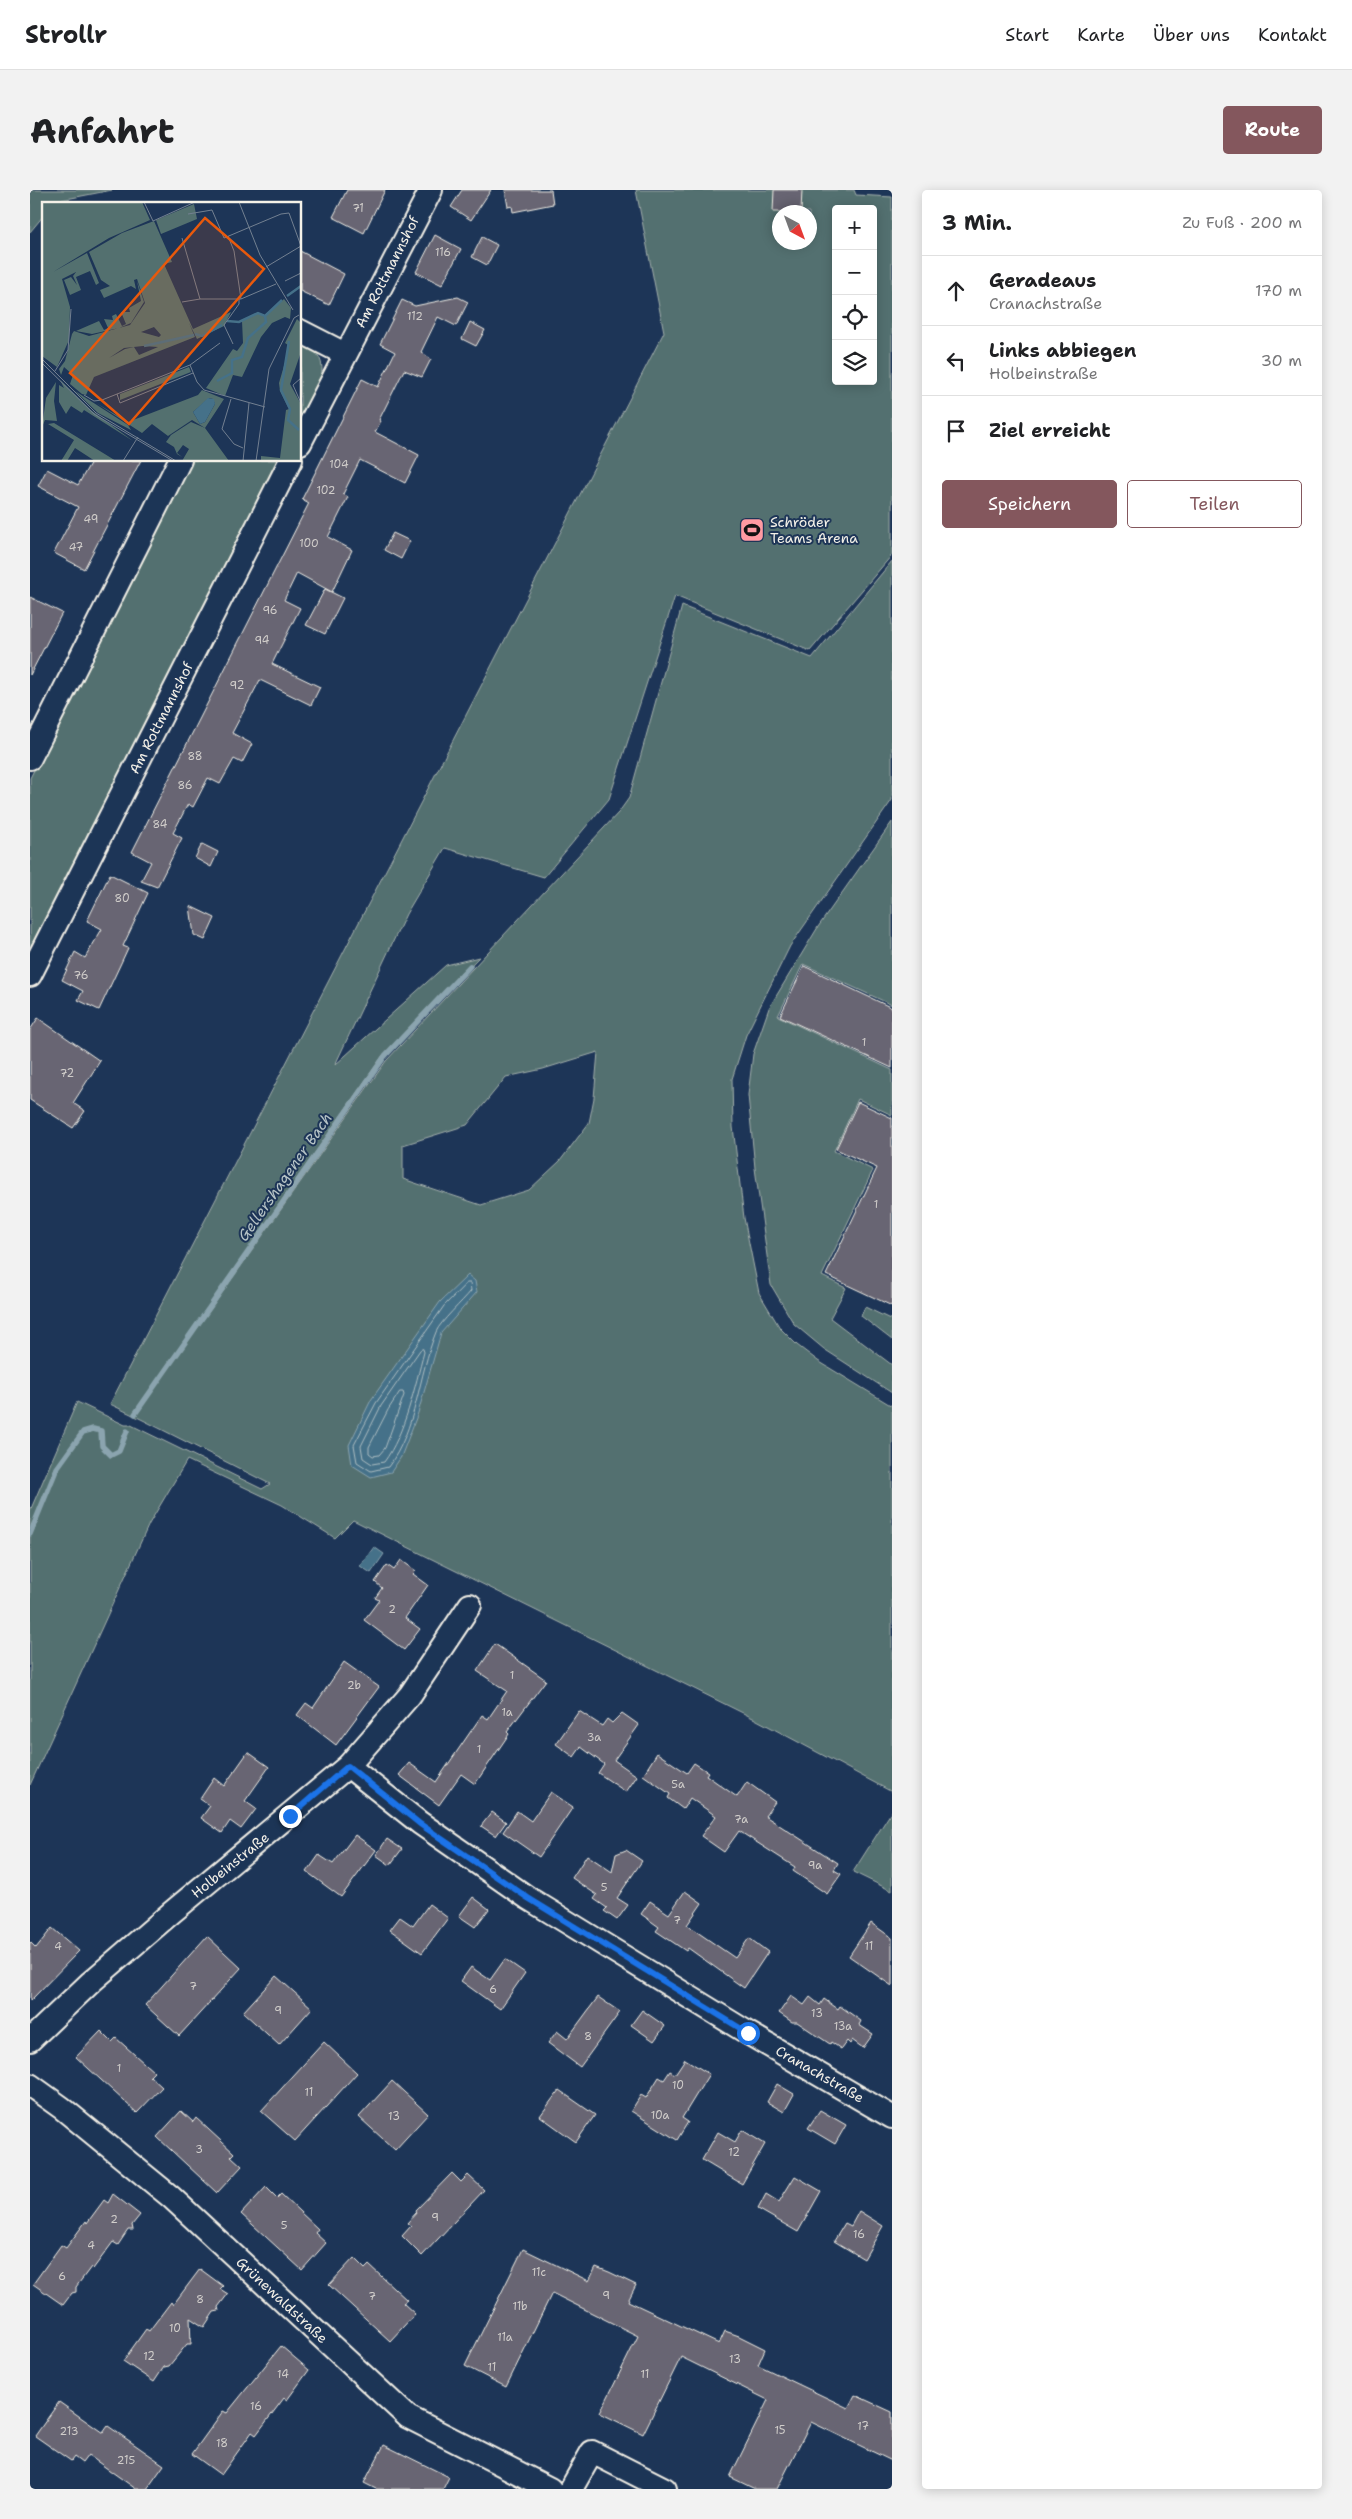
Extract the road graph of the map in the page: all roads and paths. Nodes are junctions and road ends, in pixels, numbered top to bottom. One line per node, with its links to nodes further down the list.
1 (431, 190): 3 (street, Am Rottmannshof)
2 (301, 332): 3 (street)
3 (345, 354): 4 (street, Am Rottmannshof)
4 (301, 441)
5 (179, 461): 7 (street)
6 (290, 461): 8 (street, Am Rottmannshof)
7 (30, 758)
8 (30, 975)
9 (470, 1605): 10 (street, Holbeinstraße)
10 (348, 1766): 11 (street, Holbeinstraße); 13 (street, Cranachstraße)
11 (30, 2040)
12 (30, 2085): 14 (street, Grünewaldstraße)
13 (892, 2117)
14 (550, 2489)
15 (571, 2489): 16 (street)
16 (665, 2489)

